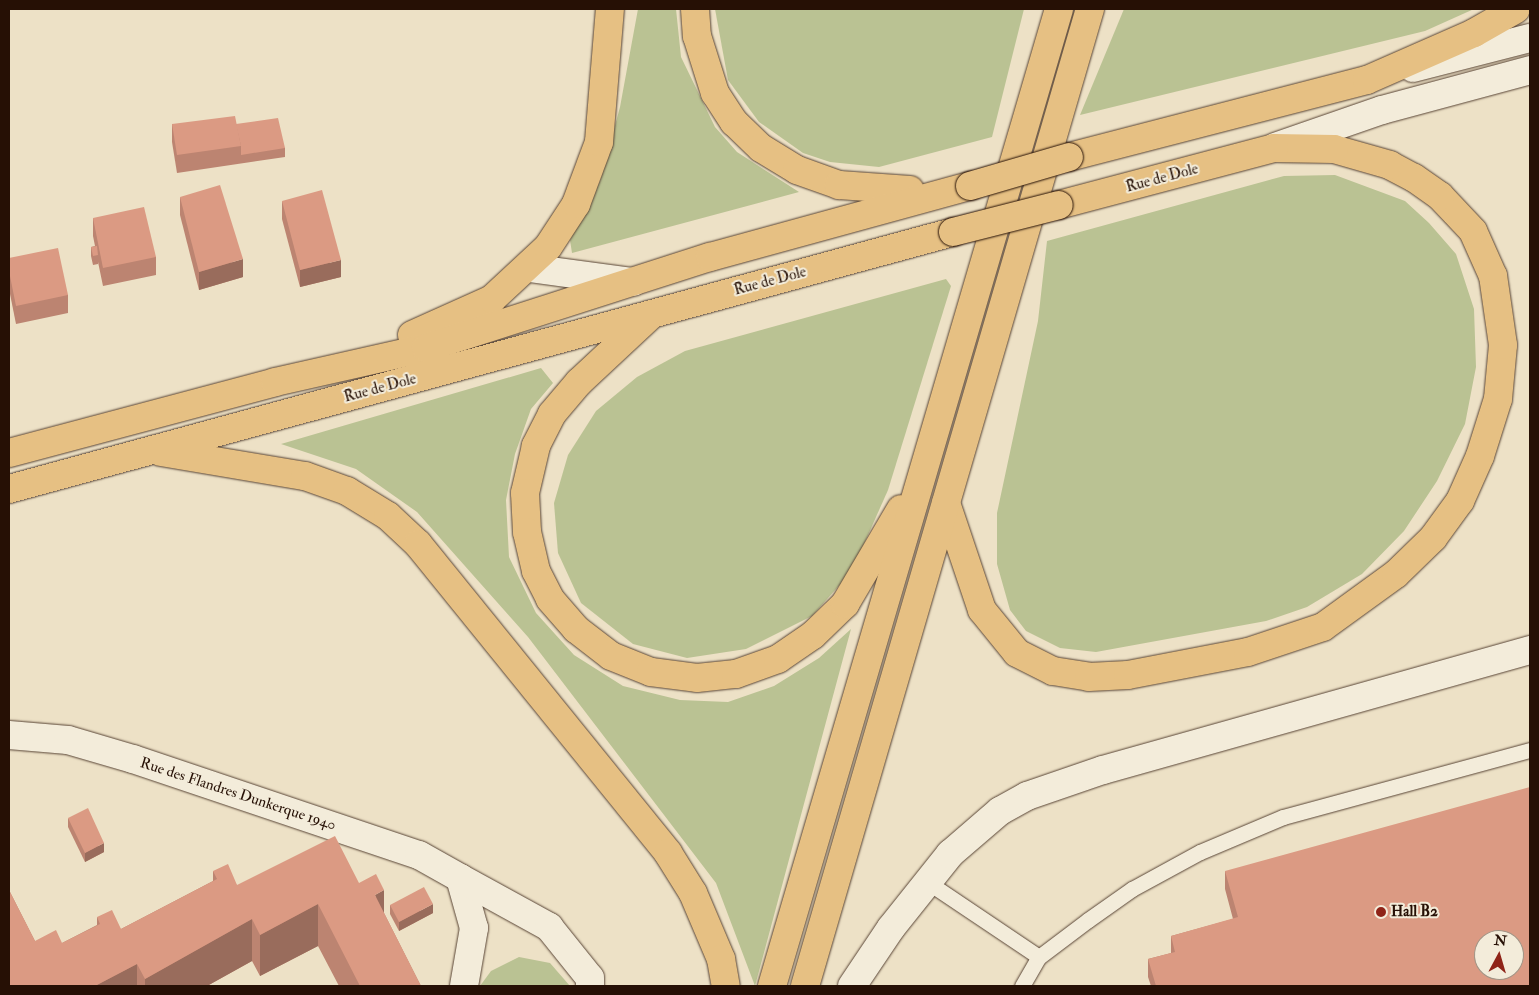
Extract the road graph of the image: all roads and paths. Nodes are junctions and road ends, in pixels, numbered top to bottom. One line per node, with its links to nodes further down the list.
1 (610, 9): 11 (main road)
2 (695, 9): 10 (main road)
3 (1059, 9): 17 (main road)
4 (1090, 9): 19 (main road)
5 (1516, 9): 8 (main road)
6 (1530, 38): 8 (main road, Rue de Dole)
7 (1530, 70): 9 (main road, Rue de Dole)
8 (1367, 80): 10 (main road, Rue de Dole, bridge)
9 (1274, 148): 13 (main road, Rue de Dole, bridge); 19 (main road)
10 (960, 188): 12 (main road, Rue de Dole)
11 (529, 268): 12 (main road, Rue de Dole); 14 (main road)
12 (633, 282): 14 (main road, Rue de Dole)
13 (652, 314): 15 (main road, Rue de Dole); 17 (main road)
14 (275, 382): 16 (main road, Rue de Dole)
15 (152, 451): 18 (main road, Rue de Dole); 28 (main road)
16 (9, 453)
17 (923, 470): 29 (main road)
18 (9, 489)
19 (946, 503): 30 (main road)
20 (1530, 650): 24 (main road)
21 (9, 735): 23 (main road, Rue des Flandres Dunkerque 1940)
22 (1530, 750): 25 (lane)
23 (460, 878): 26 (main road); 27 (main road, Rue des Flandres Dunkerque 1940)
24 (926, 881): 25 (lane); 31 (main road)
25 (1040, 957): 32 (lane)
26 (464, 986)
27 (590, 986)
28 (726, 986)
29 (772, 986)
30 (805, 986)
31 (852, 986)
32 (1022, 986)

